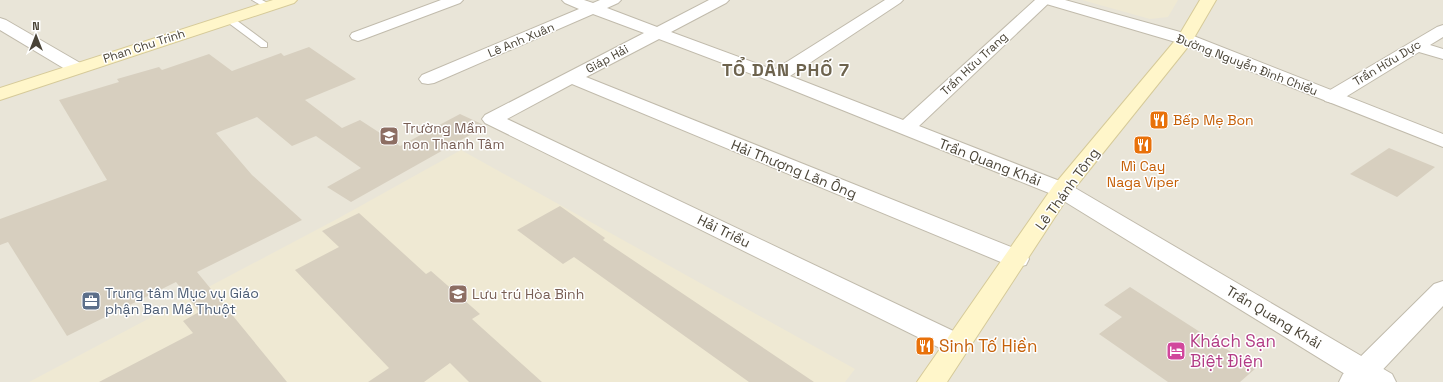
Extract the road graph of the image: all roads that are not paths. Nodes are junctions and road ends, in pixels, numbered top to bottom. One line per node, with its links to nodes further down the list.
1 (289, 0): 10 (main road, Phan Chu Trinh)
2 (455, 0): 16 (street)
3 (570, 0): 11 (street, Trần Quang Khải)
4 (613, 0): 11 (street, Lê Anh Xuân)
5 (721, 0): 15 (street, Giáp Hải)
6 (895, 0): 22 (street)
7 (1044, 0): 28 (street, Trần Hữu Trang)
8 (1048, 0): 17 (street, Đường Nguyễn Đình Chiểu)
9 (1208, 0): 17 (main road, Lê Thánh Tông)
10 (262, 3): 12 (main road, Phan Chu Trinh)
11 (592, 9): 15 (street, Trần Quang Khải); 24 (street, Lê Anh Xuân)
12 (229, 19): 18 (lane); 21 (main road, Phan Chu Trinh)
13 (0, 23): 21 (street)
14 (1443, 30): 19 (street, Trần Hữu Dực)
15 (656, 33): 22 (street, Trần Quang Khải); 23 (street, Giáp Hải)
16 (358, 36)
17 (1185, 39): 26 (street, Đường Nguyễn Đình Chiểu); 30 (main road, Lê Thánh Tông)
18 (264, 45)
19 (1417, 46): 20 (street); 26 (street, Trần Hữu Dực)
20 (1443, 54)
21 (76, 68): 25 (main road, Phan Chu Trinh)
22 (776, 77): 28 (street, Trần Quang Khải)
23 (572, 78): 27 (street, Giáp Hải); 31 (street, Hải Thượng Lãn Ông)
24 (428, 79)
25 (0, 94)
26 (1332, 97): 29 (street, Đường Nguyễn Đình Chiểu)
27 (492, 119): 33 (street, Hải Triều)
28 (905, 129): 30 (street, Trần Quang Khải)
29 (1443, 141)
30 (1062, 190): 31 (main road, Lê Thánh Tông); 34 (street, Trần Quang Khải)
31 (1016, 259): 33 (main road, Lê Thánh Tông)
32 (1443, 290): 34 (street)
33 (956, 344): 35 (main road, Lê Thánh Tông)
34 (1366, 378)
35 (930, 382)

